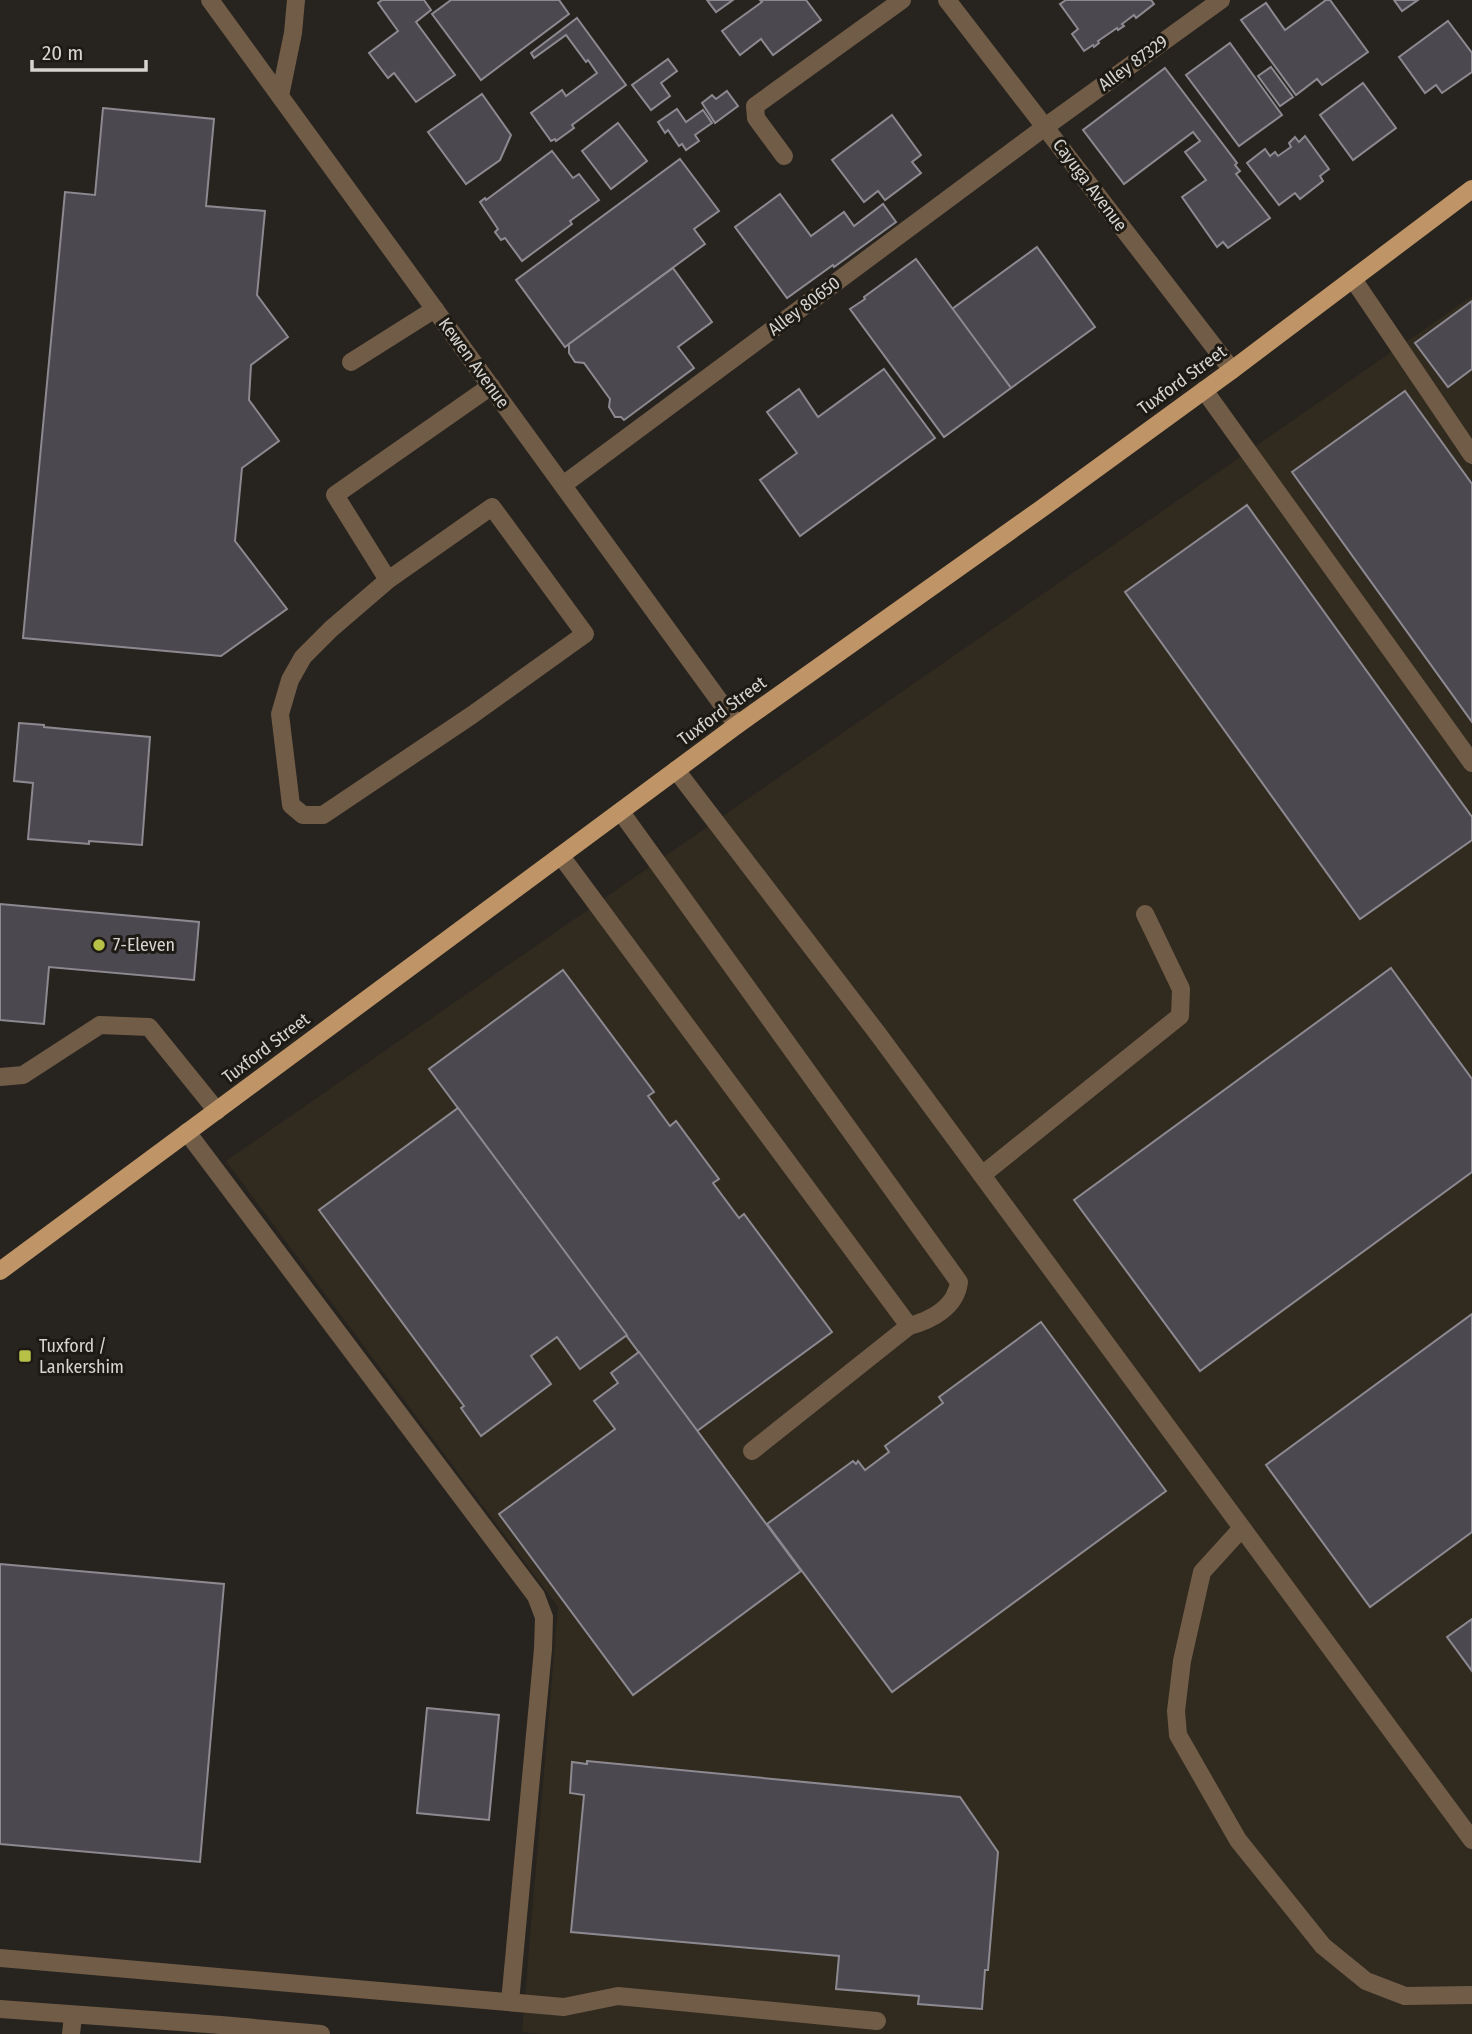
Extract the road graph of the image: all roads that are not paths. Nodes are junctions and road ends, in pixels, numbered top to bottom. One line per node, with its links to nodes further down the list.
1 (210, 0): 6 (street, Kewen Avenue)
2 (296, 0): 6 (street)
3 (902, 0): 8 (street)
4 (947, 0): 7 (street, Cayuga Avenue)
5 (1221, 0): 7 (street, Alley 87329)
6 (280, 96): 11 (street, Kewen Avenue)
7 (1045, 127): 13 (street, Cayuga Avenue); 17 (street, Alley 80650)
8 (784, 156)
9 (1472, 189): 10 (main road, Tuxford Street)
10 (1353, 279): 13 (main road, Tuxford Street); 16 (street)
11 (435, 309): 12 (street); 14 (street, Kewen Avenue)
12 (351, 362)
13 (1232, 370): 15 (main road, Tuxford Street)
14 (491, 386): 17 (street, Kewen Avenue); 18 (street)
15 (1204, 390): 19 (main road, Tuxford Street); 20 (street)
16 (1472, 455)
17 (563, 485): 19 (street, Kewen Avenue)
18 (388, 580): 18 (street)
19 (737, 725): 21 (main road, Tuxford Street)
20 (1472, 764)
21 (677, 770): 22 (main road, Tuxford Street); 28 (street)
22 (621, 811): 23 (main road, Tuxford Street); 30 (street)
23 (561, 856): 26 (main road, Tuxford Street); 30 (street)
24 (1145, 914): 28 (street)
25 (0, 1077): 26 (street)
26 (217, 1111): 27 (main road, Tuxford Street)
27 (187, 1132): 29 (main road, Tuxford Street); 36 (street)
28 (982, 1175): 32 (street)
29 (0, 1271)
30 (909, 1326): 31 (street)
31 (752, 1451)
32 (1242, 1528): 33 (street); 35 (street)
33 (1472, 1840)
34 (0, 1958): 36 (street)
35 (1472, 1995)
36 (510, 2002): 39 (street)
37 (0, 2009): 38 (street)
38 (73, 2016): 40 (street); 41 (street)
39 (877, 2021)
40 (221, 2029): 42 (street)
41 (71, 2034)
42 (321, 2034)

